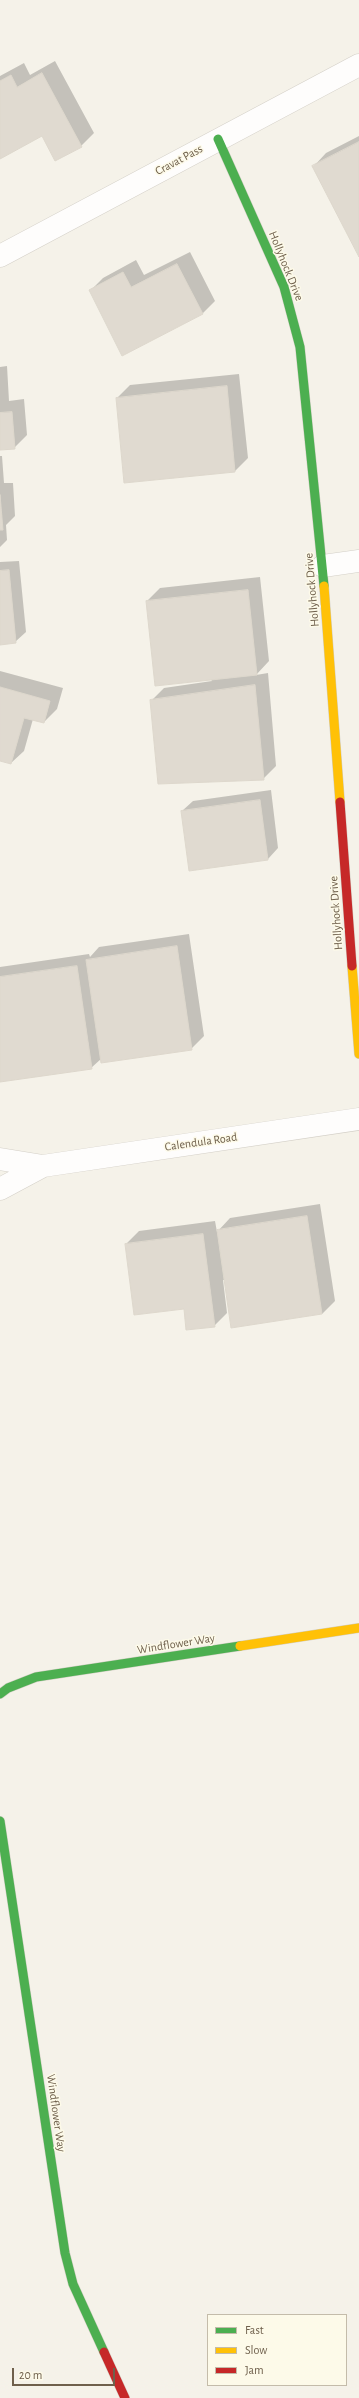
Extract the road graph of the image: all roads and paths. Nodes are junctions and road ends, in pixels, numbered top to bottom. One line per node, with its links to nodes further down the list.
1 (359, 65): 2 (street, Cravat Pass)
2 (218, 139): 3 (street, Cravat Pass); 5 (street, Hollyhock Drive)
3 (0, 256)
4 (359, 561): 5 (street)
5 (323, 566): 6 (street, Hollyhock Drive)
6 (359, 1054)
7 (359, 1119): 9 (street, Calendula Road)
8 (0, 1159): 9 (street, Calendula Road)
9 (43, 1166): 10 (street, Calendula Road)
10 (0, 1189)
11 (359, 1628): 12 (street, Windflower Way)
12 (0, 1694)
13 (0, 1821): 14 (street, Windflower Way)
14 (125, 2398)

